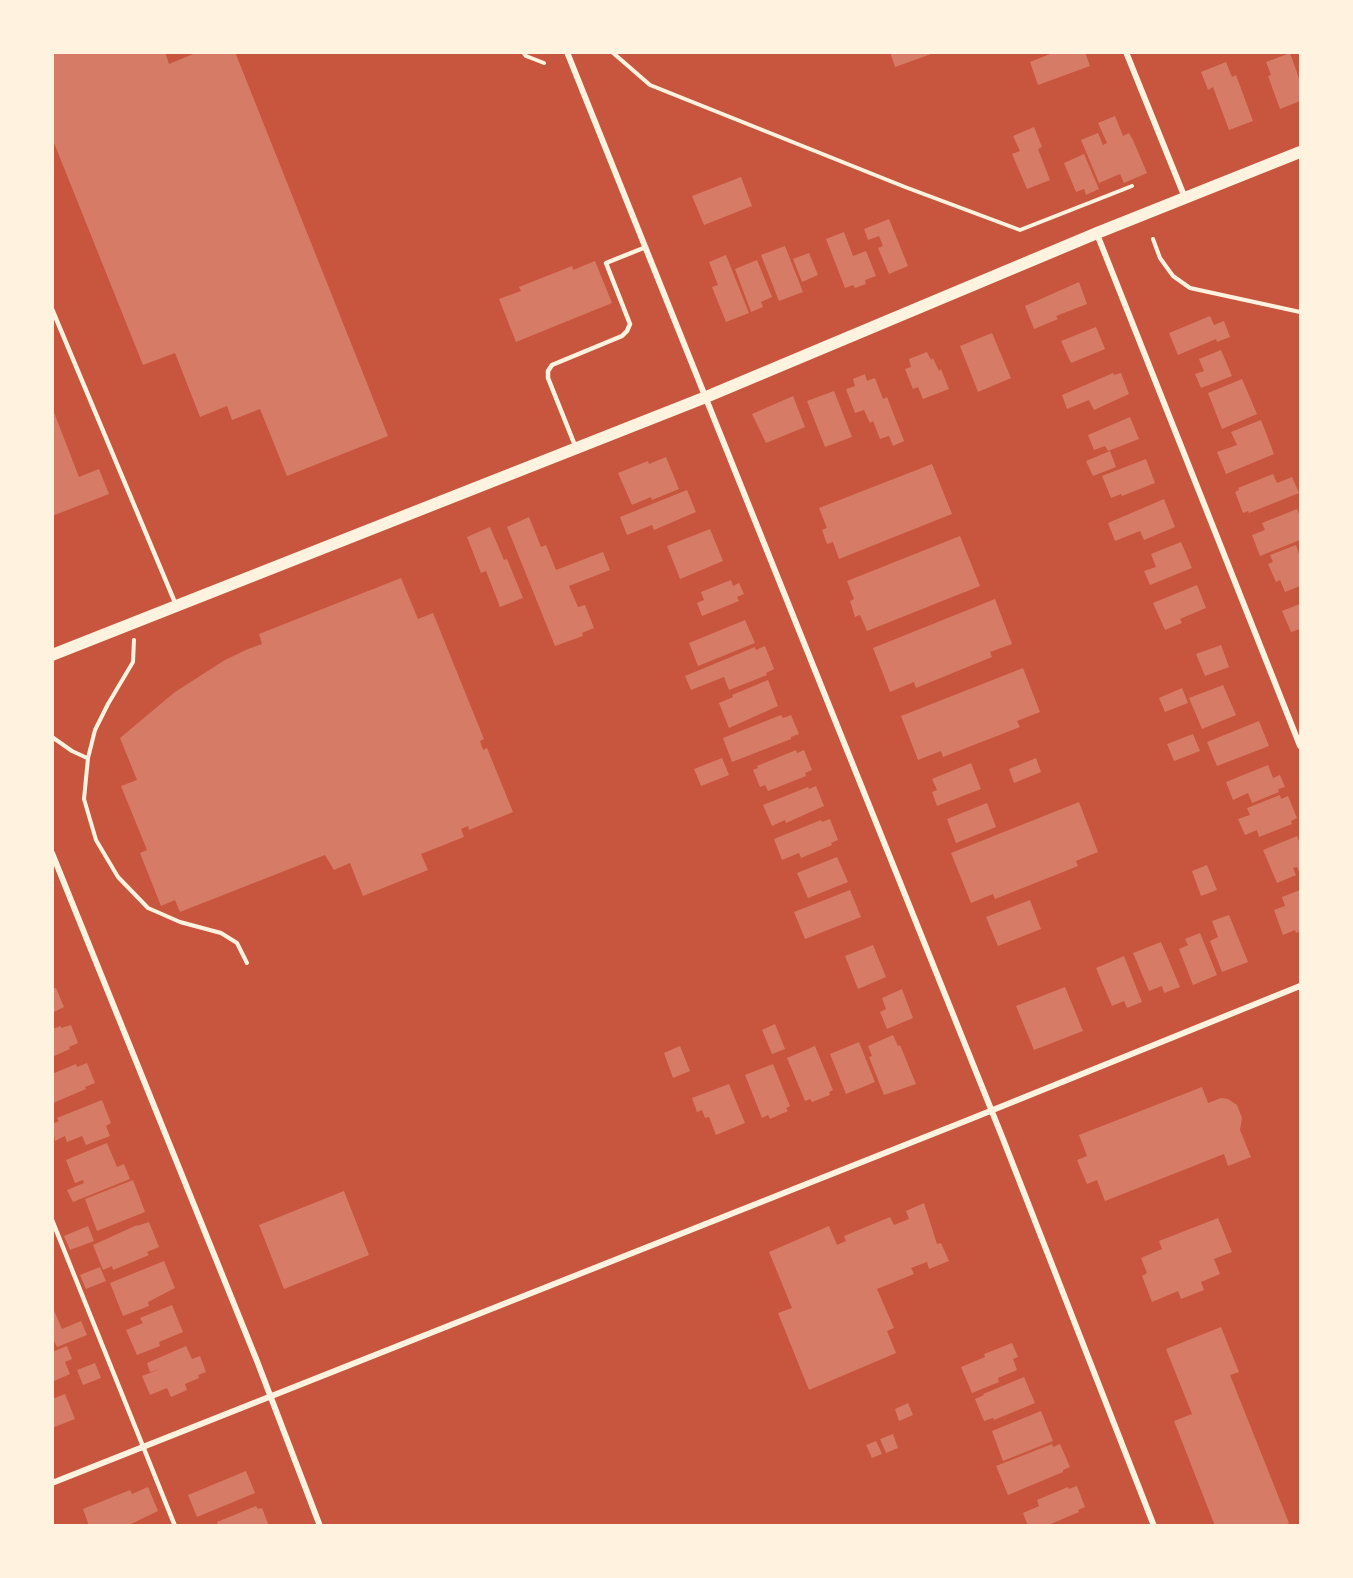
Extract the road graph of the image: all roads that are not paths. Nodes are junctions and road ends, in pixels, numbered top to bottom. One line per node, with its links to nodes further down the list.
1 (567, 52): 6 (street)
2 (1126, 52): 4 (street)
3 (1300, 152): 4 (main road)
4 (1185, 198): 5 (main road)
5 (1096, 233): 8 (main road); 12 (street)
6 (646, 247): 8 (street); 9 (lane)
7 (52, 309): 10 (lane)
8 (706, 397): 9 (main road); 15 (street)
9 (576, 448): 10 (main road)
10 (176, 605): 11 (main road)
11 (52, 654)
12 (1300, 746)
13 (52, 853): 17 (street)
14 (1300, 986): 15 (street)
15 (990, 1110): 17 (street); 22 (street)
16 (52, 1220): 18 (lane)
17 (271, 1397): 18 (street); 21 (street)
18 (144, 1447): 19 (street); 20 (lane)
19 (52, 1483)
20 (175, 1526)
21 (320, 1526)
22 (1154, 1526)

